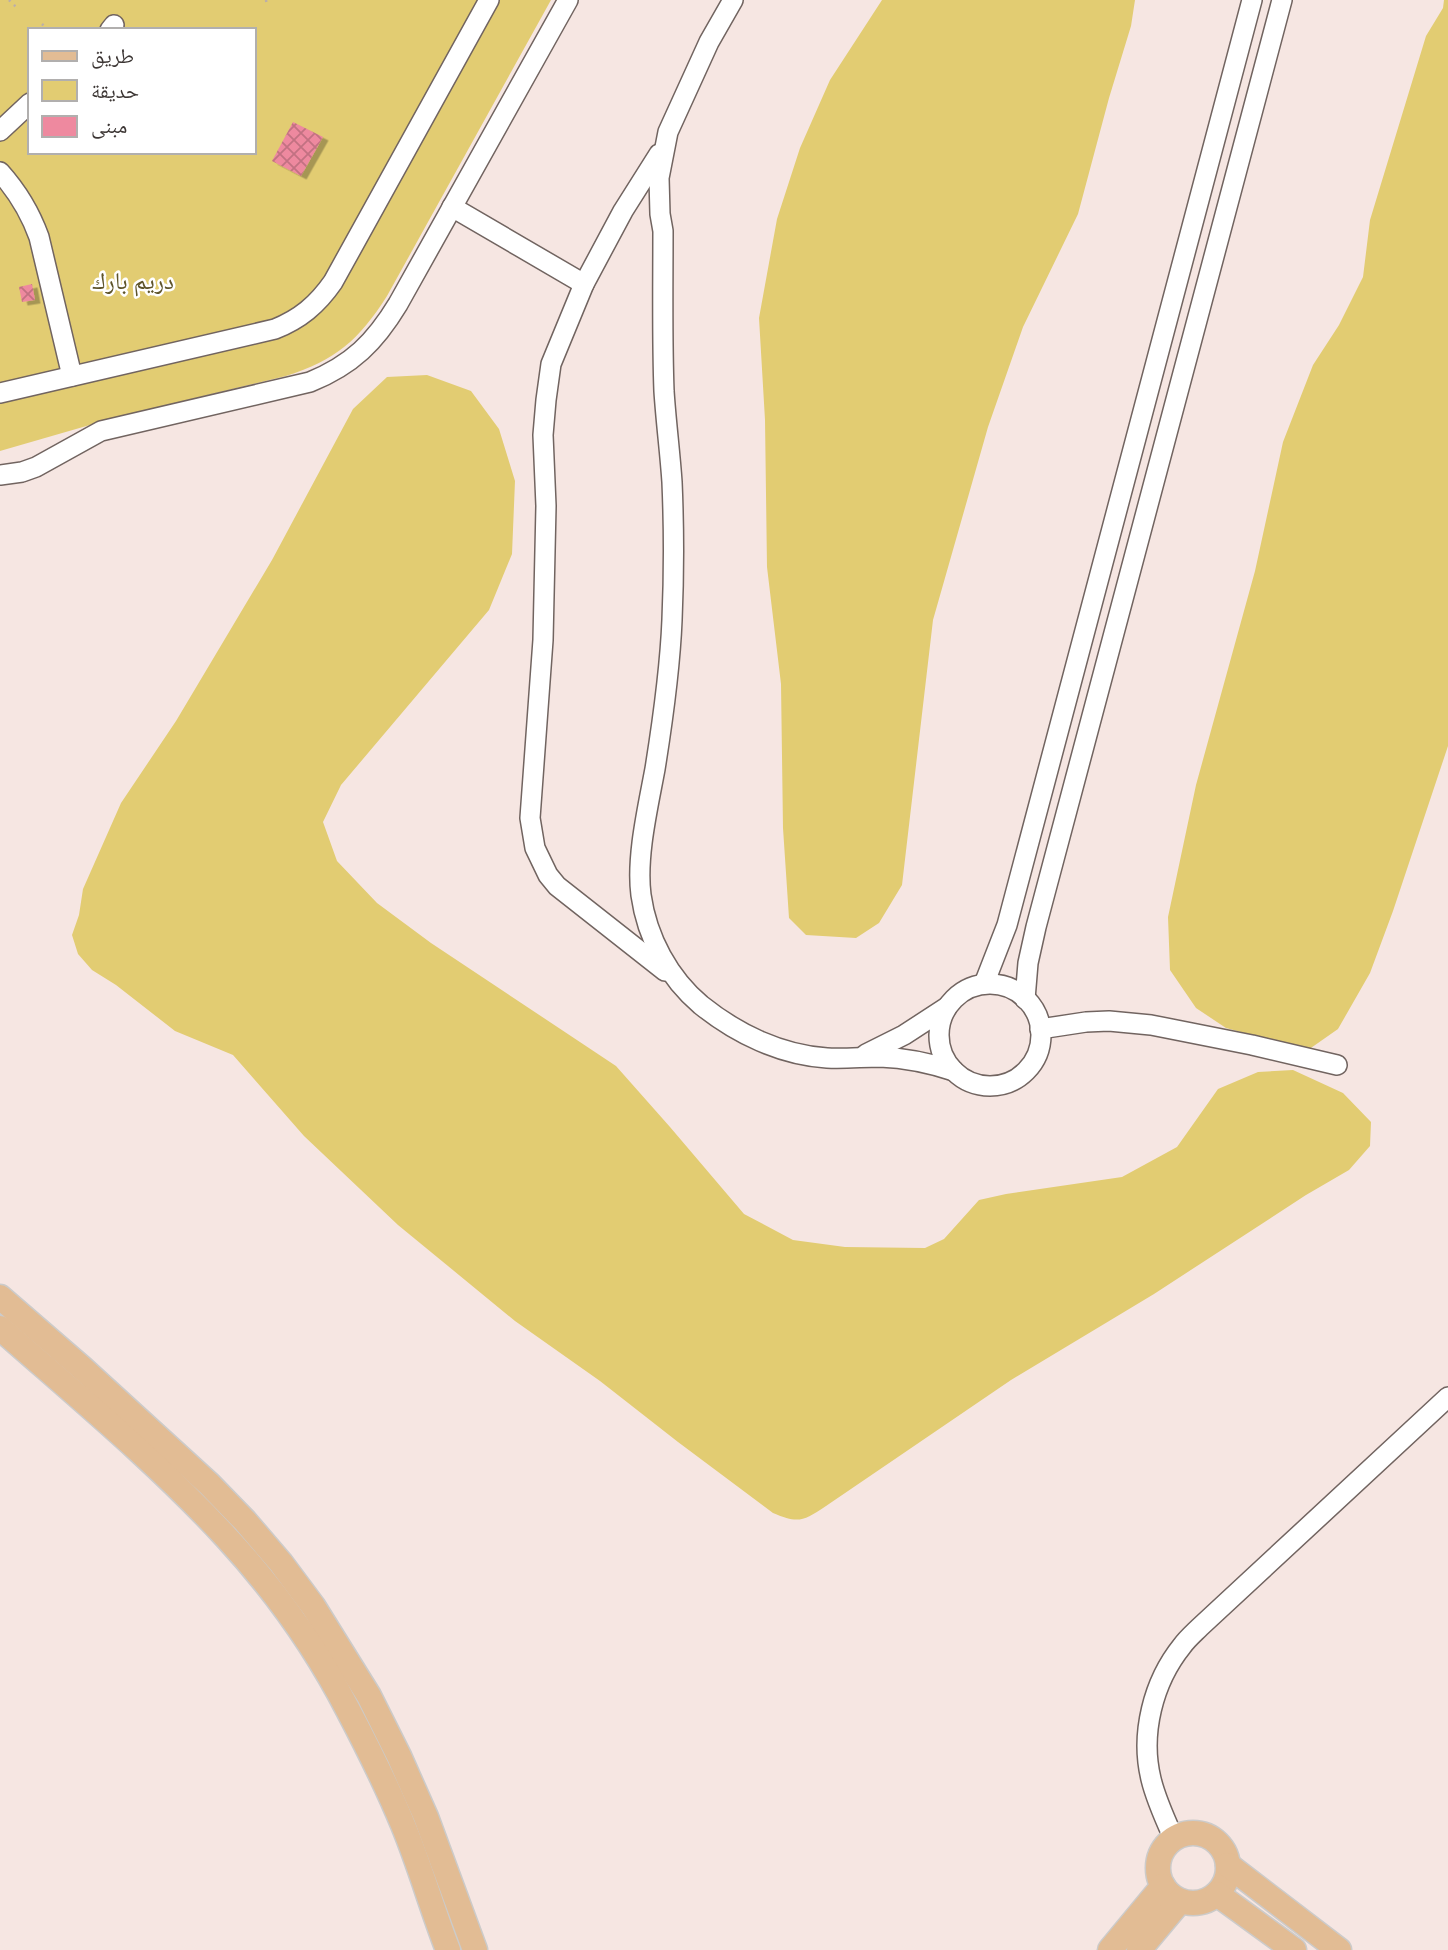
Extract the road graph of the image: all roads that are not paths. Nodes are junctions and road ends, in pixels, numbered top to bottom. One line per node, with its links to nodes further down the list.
1 (489, 0): 12 (street)
2 (568, 0): 10 (street)
3 (733, 0): 8 (street)
4 (1252, 0): 15 (street)
5 (1282, 0): 16 (street)
6 (28, 105): 7 (street)
7 (0, 131)
8 (664, 147): 11 (street); 17 (street)
9 (0, 172): 12 (street)
10 (452, 207): 11 (street); 14 (street)
11 (584, 284): 17 (street)
12 (72, 376): 13 (street)
13 (0, 393)
14 (0, 475)
15 (1064, 709): 16 (street); 18 (street)
16 (1092, 717): 19 (street)
17 (676, 979): 22 (street)
18 (984, 984): 19 (street); 20 (street)
19 (1026, 999): 21 (street)
20 (947, 1007): 22 (street); 24 (street)
21 (1040, 1029): 23 (street); 24 (street)
22 (859, 1058): 24 (street)
23 (1337, 1065)
24 (954, 1070)
25 (0, 1297): 33 (main road)
26 (0, 1328): 32 (main road)
27 (1448, 1397): 28 (street)
28 (1174, 1839): 29 (main road); 30 (main road)
29 (1228, 1865): 31 (main road); 37 (main road)
30 (1171, 1894): 31 (main road); 34 (main road); 35 (main road)
31 (1217, 1894): 36 (main road)
32 (448, 1950)
33 (475, 1950)
34 (1110, 1950)
35 (1139, 1950)
36 (1294, 1950)
37 (1339, 1950)

